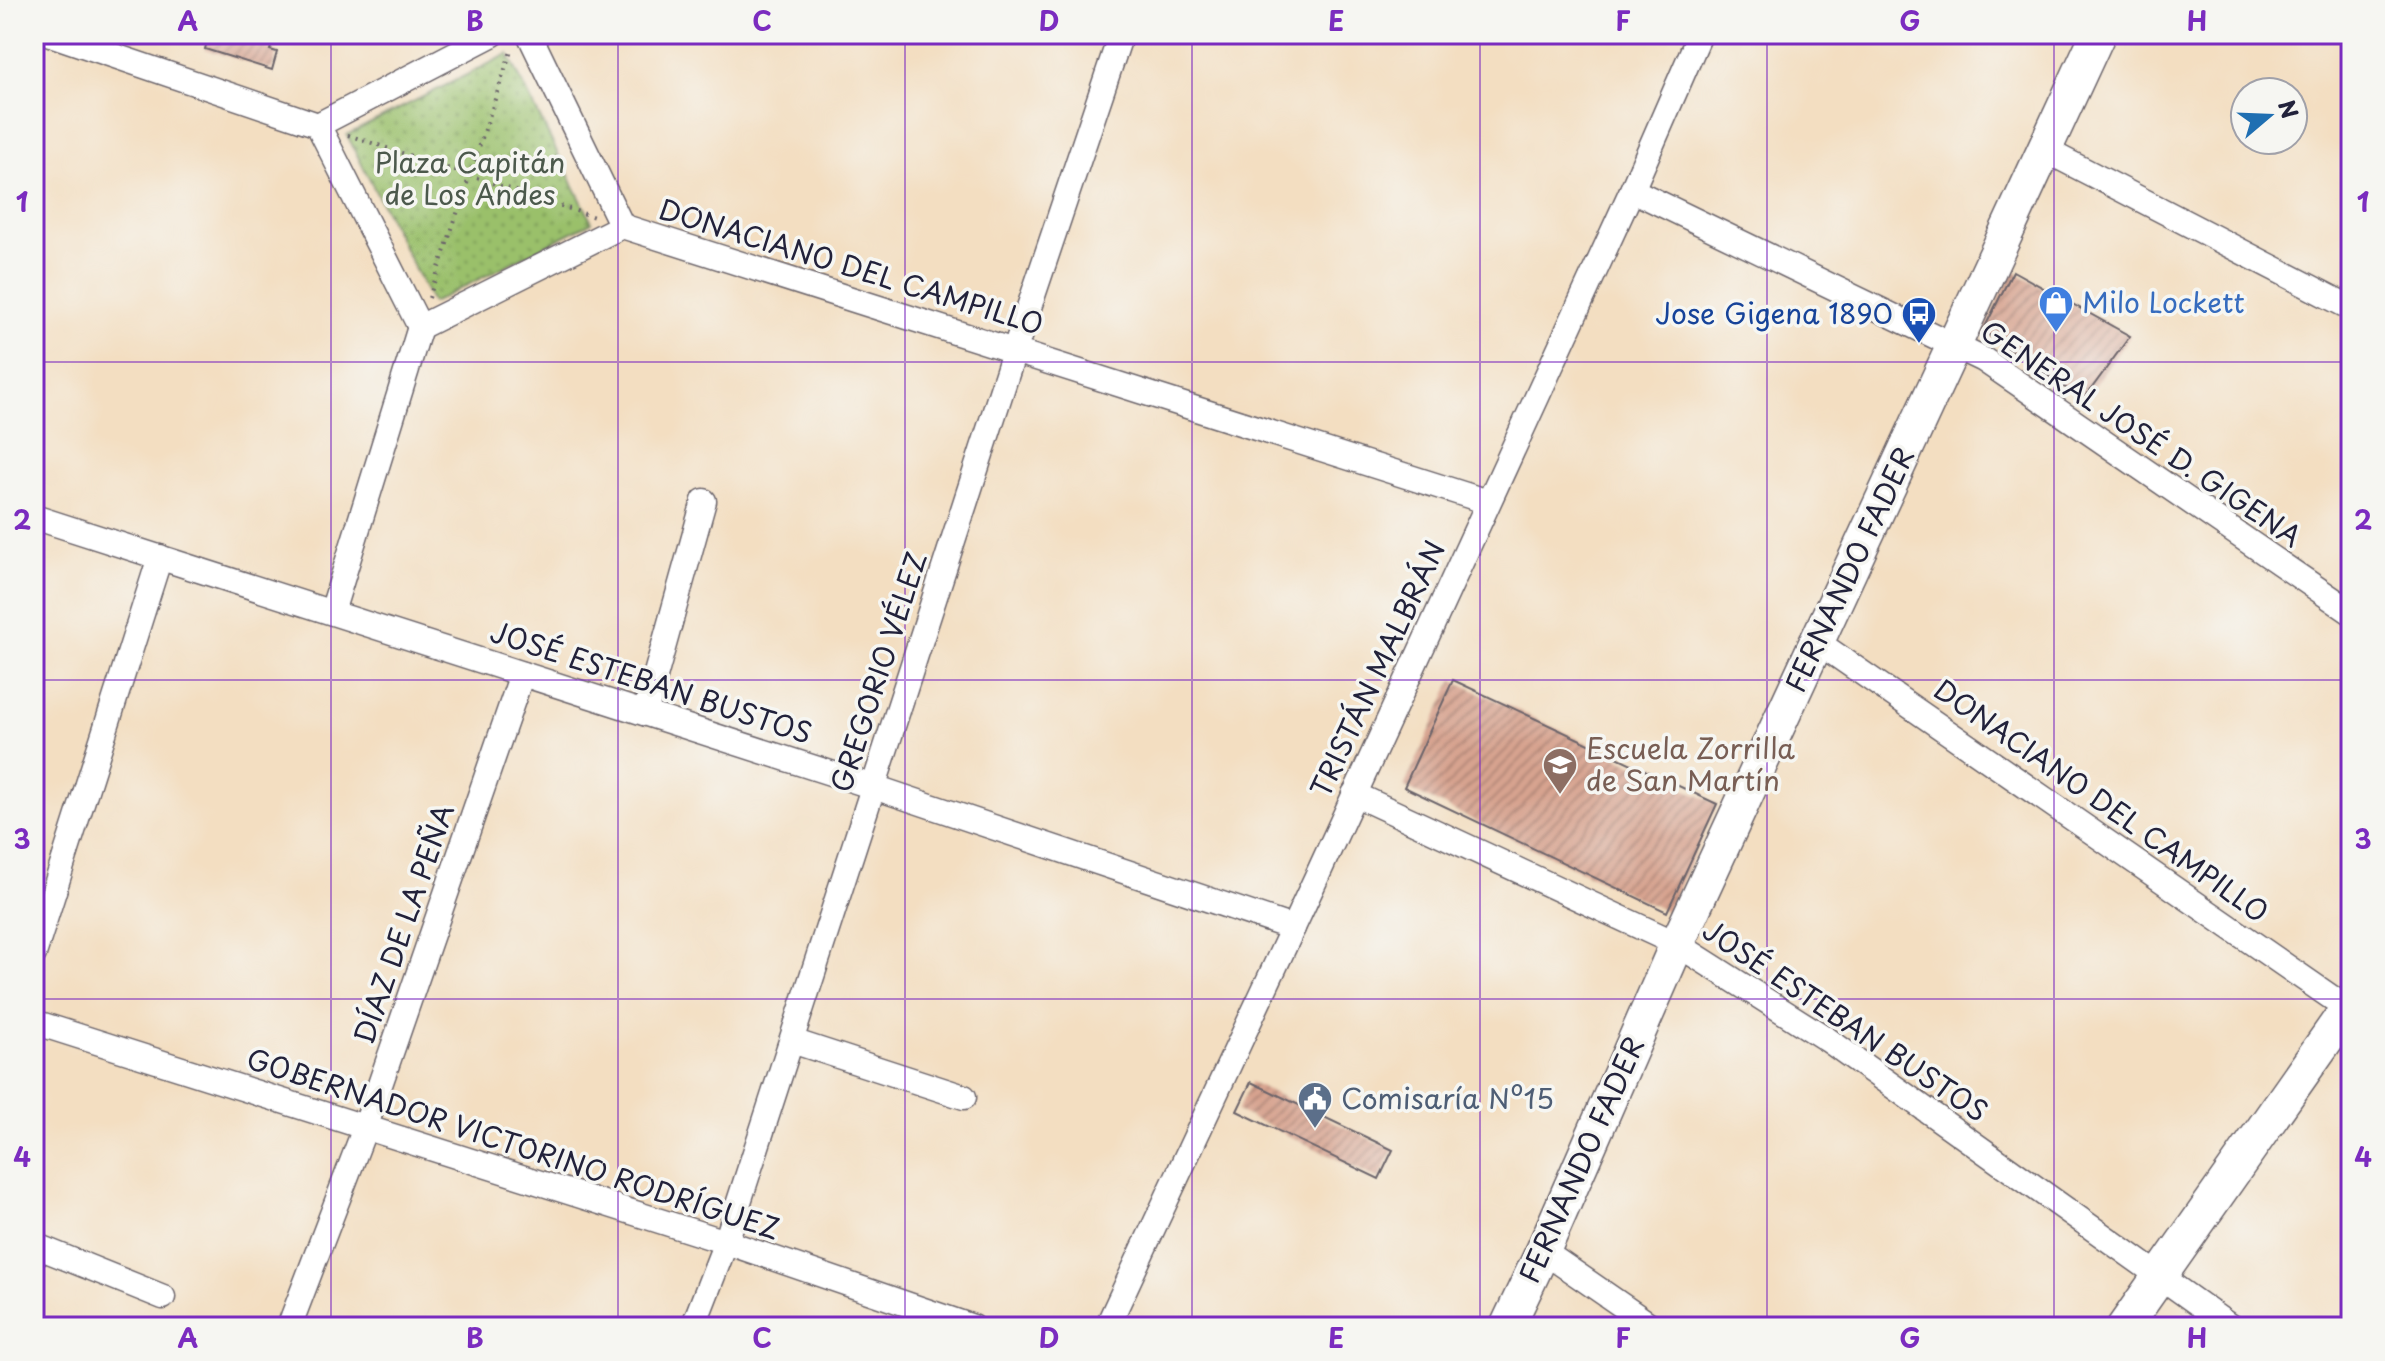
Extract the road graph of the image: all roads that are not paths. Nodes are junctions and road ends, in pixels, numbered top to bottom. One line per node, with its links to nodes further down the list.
1 (50, 34): 6 (street)
2 (1121, 34): 13 (street, GREGORIO VÉLEZ)
3 (1700, 34): 8 (street, TRISTÁN MALBRÁN)
4 (2098, 34): 7 (main road, FERNANDO FADER)
5 (511, 39): 6 (street); 9 (street)
6 (318, 125): 11 (street)
7 (2045, 150): 10 (street); 12 (main road, FERNANDO FADER)
8 (1632, 190): 12 (street, GENERAL JOSÉ D. GIGENA); 15 (street, TRISTÁN MALBRÁN)
9 (622, 226): 11 (street, DONACIANO DEL CAMPILLO); 13 (street, DONACIANO DEL CAMPILLO)
10 (2351, 308)
11 (420, 327): 18 (street)
12 (1955, 345): 19 (street, GENERAL JOSÉ D. GIGENA); 20 (main road, FERNANDO FADER)
13 (1015, 349): 15 (street, DONACIANO DEL CAMPILLO); 23 (street, GREGORIO VÉLEZ)
14 (704, 501): 22 (street)
15 (1488, 502): 24 (street, TRISTÁN MALBRÁN)
16 (34, 517): 17 (street, JOSÉ ESTEBAN BUSTOS)
17 (160, 557): 18 (street, JOSÉ ESTEBAN BUSTOS); 27 (street)
18 (332, 612): 21 (street, JOSÉ ESTEBAN BUSTOS)
19 (2351, 612)
20 (1816, 641): 26 (main road, FERNANDO FADER); 28 (street, DONACIANO DEL CAMPILLO)
21 (522, 674): 22 (street, JOSÉ ESTEBAN BUSTOS); 32 (street, DÍAZ DE LA PEÑA)
22 (645, 713): 23 (street, JOSÉ ESTEBAN BUSTOS)
23 (874, 787): 25 (street, JOSÉ ESTEBAN BUSTOS); 30 (street, GREGORIO VÉLEZ)
24 (1354, 794): 25 (street, TRISTÁN MALBRÁN); 26 (street, JOSÉ ESTEBAN BUSTOS)
25 (1293, 928): 41 (street, TRISTÁN MALBRÁN)
26 (1677, 944): 35 (main road, FERNANDO FADER); 36 (street, JOSÉ ESTEBAN BUSTOS)
27 (34, 954)
28 (2350, 1008): 36 (main road)
29 (34, 1022): 32 (street, GOBERNADOR VICTORINO RODRÍGUEZ)
30 (792, 1041): 31 (street); 33 (street, GREGORIO VÉLEZ)
31 (964, 1097)
32 (365, 1128): 33 (street, GOBERNADOR VICTORINO RODRÍGUEZ); 38 (street, DÍAZ DE LA PEÑA)
33 (726, 1242): 39 (street, GREGORIO VÉLEZ); 40 (street, GOBERNADOR VICTORINO RODRÍGUEZ)
34 (34, 1245): 37 (street)
35 (1543, 1251): 42 (main road, FERNANDO FADER); 43 (street)
36 (2159, 1277): 44 (main road); 45 (street, JOSÉ ESTEBAN BUSTOS)
37 (163, 1297)
38 (289, 1327)
39 (693, 1327)
40 (973, 1327)
41 (1107, 1327)
42 (1507, 1327)
43 (1653, 1327)
44 (2124, 1327)
45 (2231, 1327)

